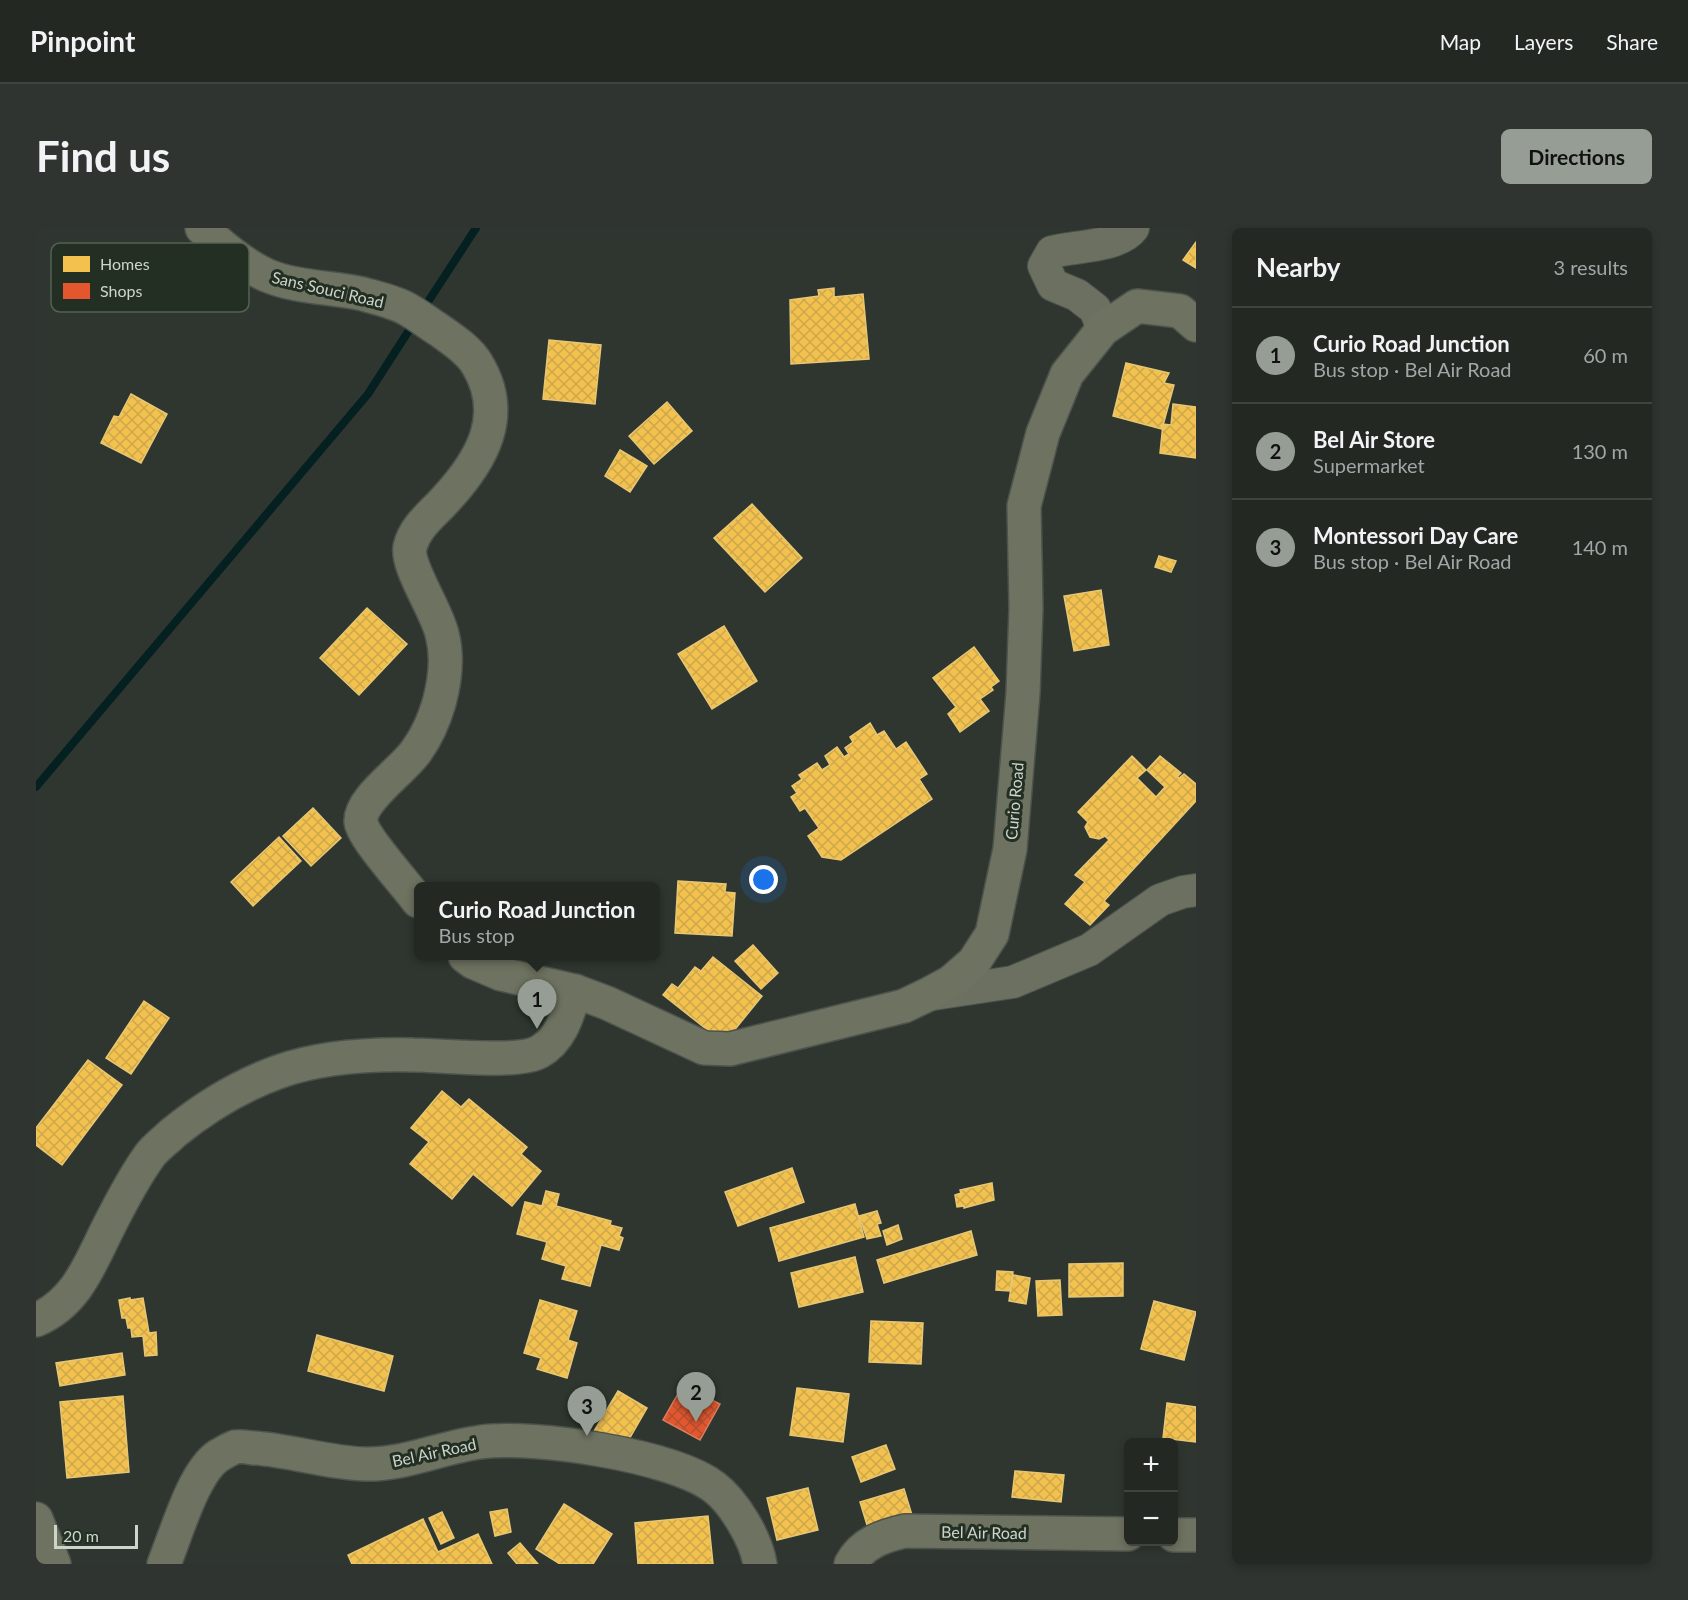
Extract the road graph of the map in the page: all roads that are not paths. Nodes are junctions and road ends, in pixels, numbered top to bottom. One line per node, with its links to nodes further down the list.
1 (202, 228): 3 (main road, Sans Souci Road)
2 (1133, 228): 6 (street)
3 (218, 243)
4 (249, 264): 8 (main road, Sans Souci Road)
5 (1196, 325): 6 (main road, Curio Road)
6 (1103, 329): 11 (main road, Curio Road)
7 (1196, 890): 11 (street)
8 (414, 896)
9 (470, 960): 10 (main road)
10 (575, 991): 11 (main road, Curio Road); 12 (main road)
11 (927, 995)
12 (36, 1320)
13 (36, 1519): 17 (main road)
14 (1124, 1534): 20 (main road, Bel Air Road)
15 (1178, 1535): 16 (main road)
16 (1196, 1535)
17 (54, 1564)
18 (164, 1564): 19 (main road, Bel Air Road)
19 (760, 1564)
20 (851, 1564)

